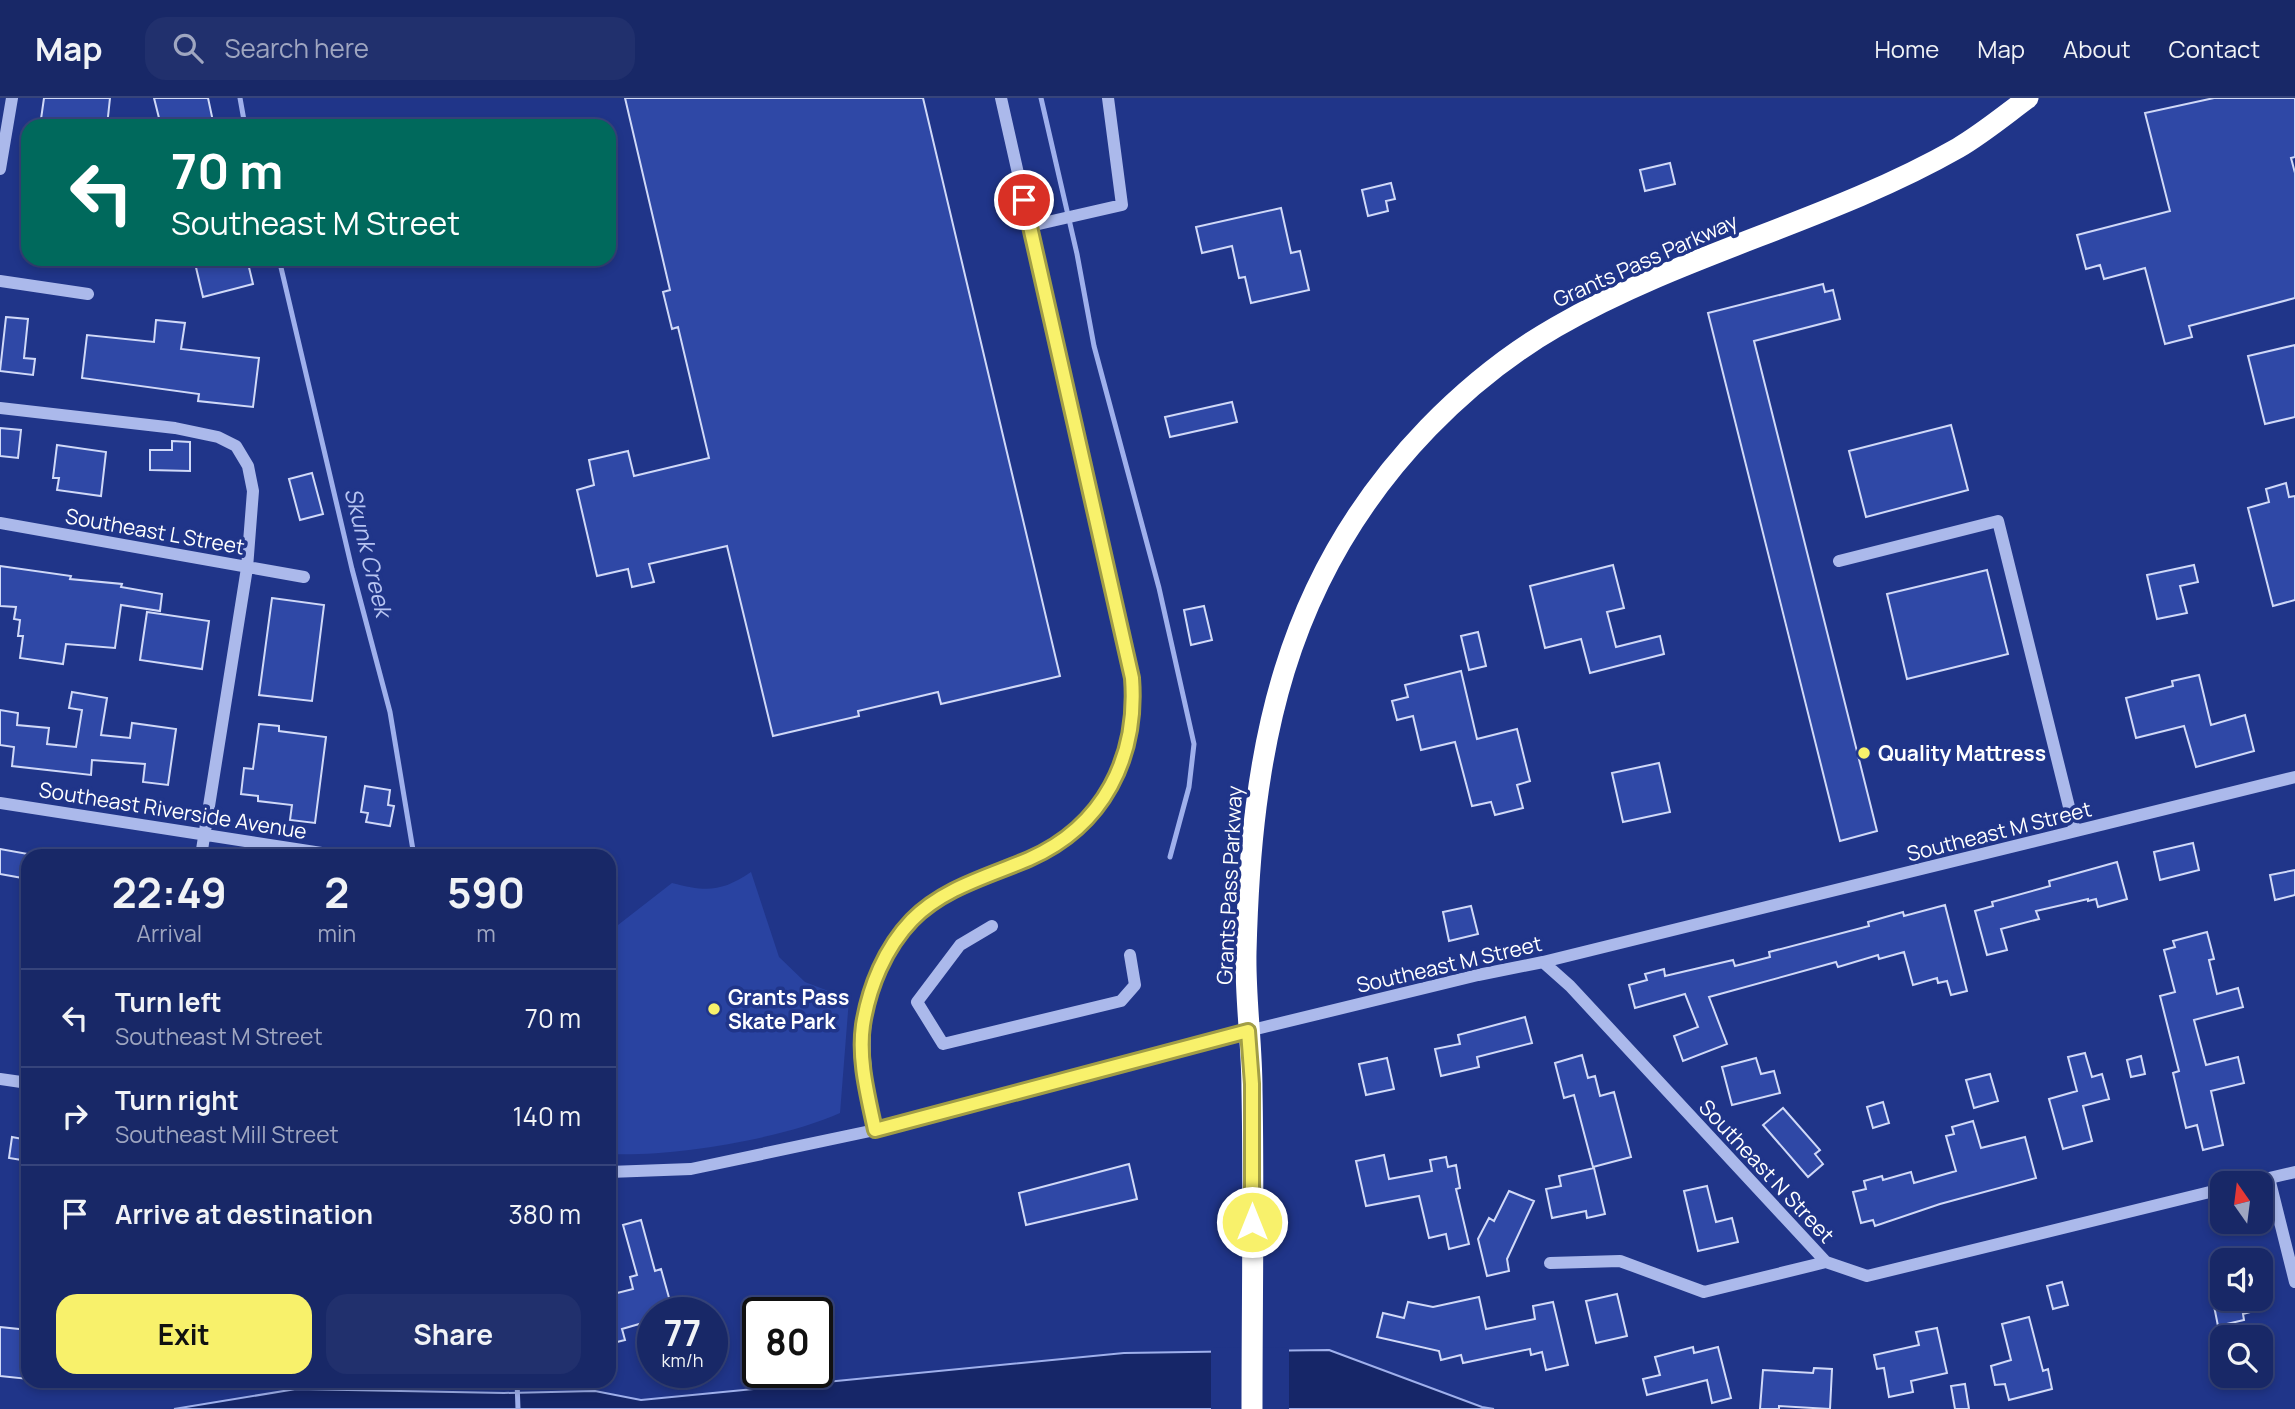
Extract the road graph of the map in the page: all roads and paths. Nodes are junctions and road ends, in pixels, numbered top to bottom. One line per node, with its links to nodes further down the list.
1 (12, 98): 5 (street)
2 (1001, 98): 6 (street)
3 (1108, 98): 6 (street)
4 (2028, 98): 23 (highway, Grants Pass Parkway)
5 (1, 160)
6 (1030, 226): 26 (street)
7 (0, 281): 8 (street)
8 (88, 295)
9 (0, 408): 12 (street)
10 (0, 523): 12 (street, Southeast L Street)
11 (1839, 561): 16 (street)
12 (247, 568): 13 (street, Southeast L Street); 17 (street)
13 (304, 577)
14 (2295, 777): 16 (street, Southeast M Street)
15 (0, 803): 17 (street, Southeast Riverside Avenue)
16 (2076, 831): 22 (street, Southeast M Street)
17 (205, 835): 18 (street); 19 (street, Southeast Riverside Avenue)
18 (202, 849)
19 (296, 849)
20 (992, 926): 21 (street)
21 (1130, 955)
22 (1543, 962): 23 (street, Southeast M Street); 32 (street, Southeast N Street)
23 (1248, 1031): 26 (street, Southeast M Street); 35 (highway, Grants Pass Parkway)
24 (0, 1079): 25 (street)
25 (21, 1082)
26 (875, 1130): 27 (street, Southeast M Street)
27 (616, 1172)
28 (2295, 1172): 29 (street)
29 (2273, 1177)
30 (2210, 1192): 32 (street, Southeast N Street)
31 (2273, 1194): 34 (street)
32 (1826, 1262): 33 (street)
33 (1550, 1263)
34 (2295, 1282)
35 (1252, 1409)

